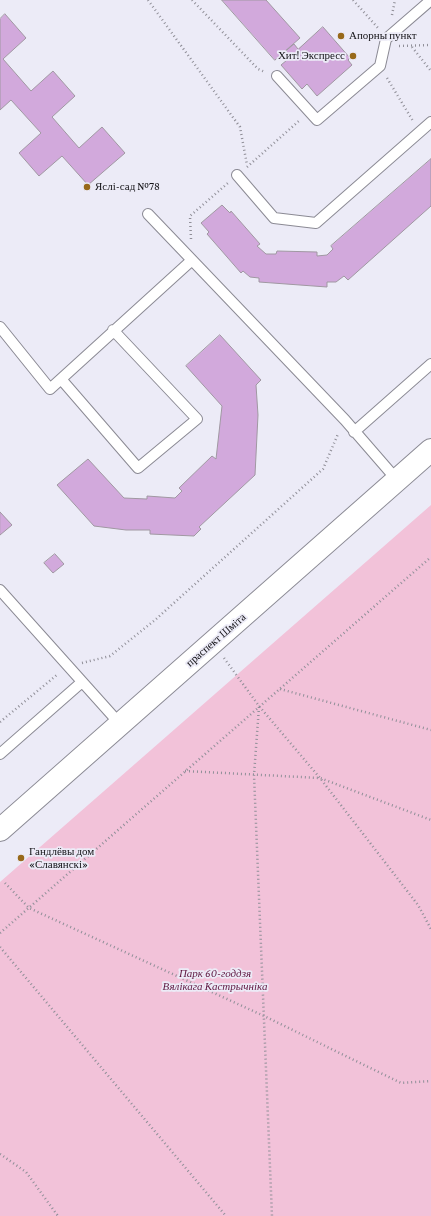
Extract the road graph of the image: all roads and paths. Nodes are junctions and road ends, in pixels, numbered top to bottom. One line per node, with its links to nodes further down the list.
1 (148, 0): 13 (path)
2 (192, 0): 10 (path)
3 (353, 0): 5 (path)
4 (431, 0): 5 (lane)
5 (386, 39): 7 (path); 8 (lane)
6 (431, 45): 7 (path)
7 (411, 47): 9 (path)
8 (380, 66): 10 (lane); 12 (path)
9 (431, 71)
10 (277, 76)
11 (431, 122): 12 (lane)
12 (420, 132): 14 (lane)
13 (247, 167)
14 (237, 174)
15 (148, 214): 16 (lane)
16 (192, 260): 18 (lane); 21 (lane)
17 (0, 327): 20 (lane)
18 (114, 330): 20 (lane); 20 (lane)
19 (431, 364): 22 (lane)
20 (61, 379)
21 (345, 420): 22 (lane); 28 (path)
22 (354, 432): 24 (lane)
23 (431, 450): 24 (main road, праспект Шміта)
24 (397, 480): 27 (main road, праспект Шміта)
25 (431, 557): 30 (path)
26 (0, 590): 28 (lane)
27 (212, 643): 31 (path); 33 (main road, праспект Шміта)
28 (68, 666): 29 (lane); 32 (path)
29 (82, 682): 33 (lane); 35 (lane)
30 (279, 689): 31 (path); 34 (path)
31 (259, 706): 36 (path); 37 (path); 38 (path)
32 (0, 722)
33 (120, 724): 40 (main road, праспект Шміта)
34 (431, 730)
35 (0, 754)
36 (184, 771): 37 (path); 42 (path)
37 (254, 775): 38 (path); 46 (path)
38 (320, 778): 39 (path); 43 (path)
39 (431, 820)
40 (0, 830)
41 (5, 883): 42 (path)
42 (29, 908): 44 (path); 46 (path)
43 (431, 929)
44 (0, 933)
45 (0, 947): 50 (path)
46 (264, 1016): 47 (path); 51 (path)
47 (431, 1081)
48 (0, 1154): 49 (path)
49 (58, 1216)
50 (226, 1216)
51 (272, 1216)

